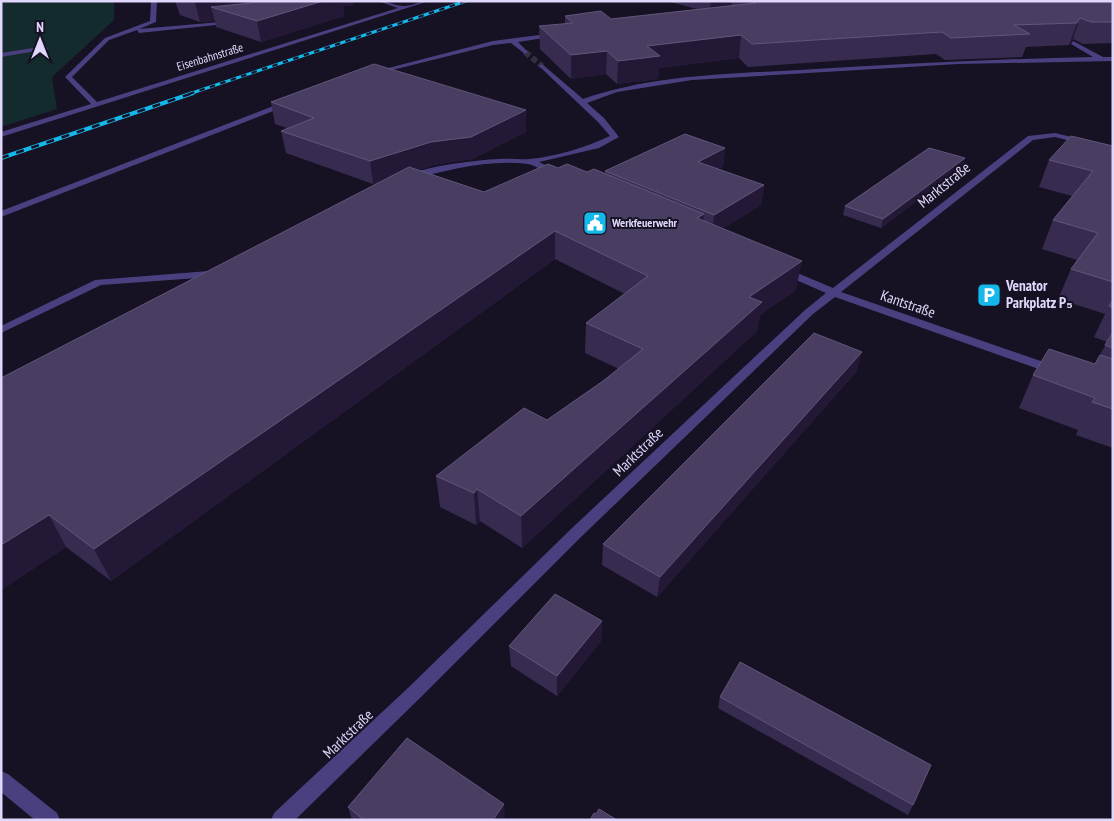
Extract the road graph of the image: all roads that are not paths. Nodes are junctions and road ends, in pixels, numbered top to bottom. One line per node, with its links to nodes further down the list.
1 (154, 1): 6 (street)
2 (381, 1): 4 (street)
3 (426, 1): 4 (street, Eisenbahnstraße)
4 (404, 8): 19 (street, Eisenbahnstraße)
5 (243, 22): 6 (street)
6 (124, 32): 19 (street)
7 (568, 33): 8 (street)
8 (512, 40): 11 (street); 16 (street)
9 (1073, 43): 13 (street)
10 (46, 48): 12 (street)
11 (525, 52)
12 (3, 54)
13 (1101, 59): 14 (street); 18 (street)
14 (1113, 59)
15 (542, 66): 18 (street)
16 (362, 76)
17 (299, 100): 25 (street)
18 (582, 102): 22 (street)
19 (96, 105): 20 (street, Eisenbahnstraße)
20 (1, 135)
21 (1113, 150): 28 (street, Marktstraße)
22 (529, 162): 23 (street); 24 (street)
23 (565, 178)
24 (397, 182)
25 (1, 214)
26 (229, 265): 29 (street)
27 (771, 265): 28 (street, Kantstraße)
28 (836, 292): 30 (street, Kantstraße); 33 (street, Marktstraße)
29 (1, 330)
30 (1067, 375)
31 (1, 780): 32 (street)
32 (50, 820)
33 (281, 820)

